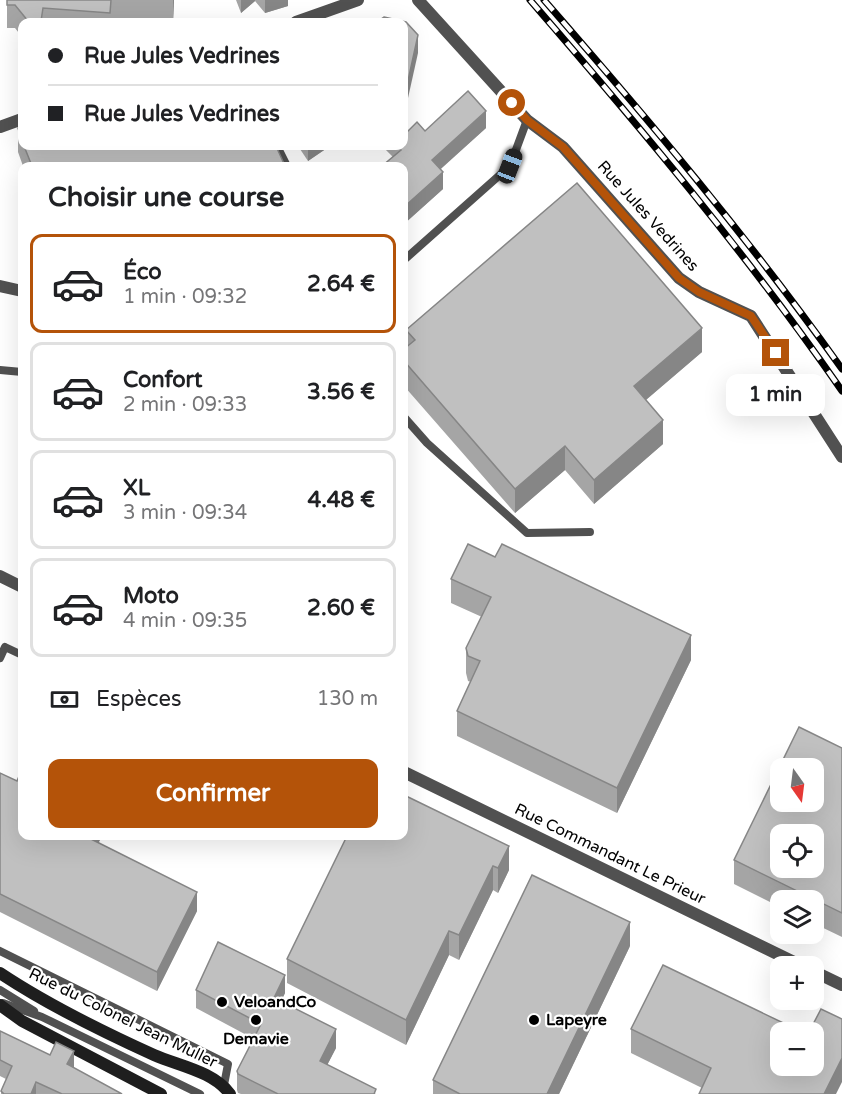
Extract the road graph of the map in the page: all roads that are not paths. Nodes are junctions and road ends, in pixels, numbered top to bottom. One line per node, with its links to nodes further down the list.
1 (358, 0): 3 (street)
2 (418, 0): 5 (street, Rue Jules Vedrines)
3 (307, 18)
4 (18, 120): 6 (street)
5 (527, 120): 7 (lane); 13 (street, Rue Jules Vedrines)
6 (0, 127)
7 (408, 256)
8 (0, 286): 9 (street)
9 (18, 290)
10 (0, 370): 11 (lane)
11 (18, 372)
12 (408, 422): 14 (lane)
13 (842, 457)
14 (590, 532)
15 (0, 576): 16 (street)
16 (18, 585)
17 (18, 653): 18 (lane)
18 (0, 657)
19 (408, 774): 21 (street, Rue Commandant Le Prieur)
20 (0, 951): 28 (lane)
21 (781, 956)
22 (0, 973): 28 (main road, Rue du Colonel Jean Muller)
23 (824, 976): 24 (street)
24 (842, 985)
25 (0, 990): 27 (lane, Rue du Colonel Jean Muller)
26 (0, 1004): 27 (lane, Rue du Colonel Jean Muller); 29 (main road, Rue du Colonel Jean Muller)
27 (42, 1017): 30 (lane, Rue du Colonel Jean Muller)
28 (227, 1090)
29 (161, 1094)
30 (200, 1094)

